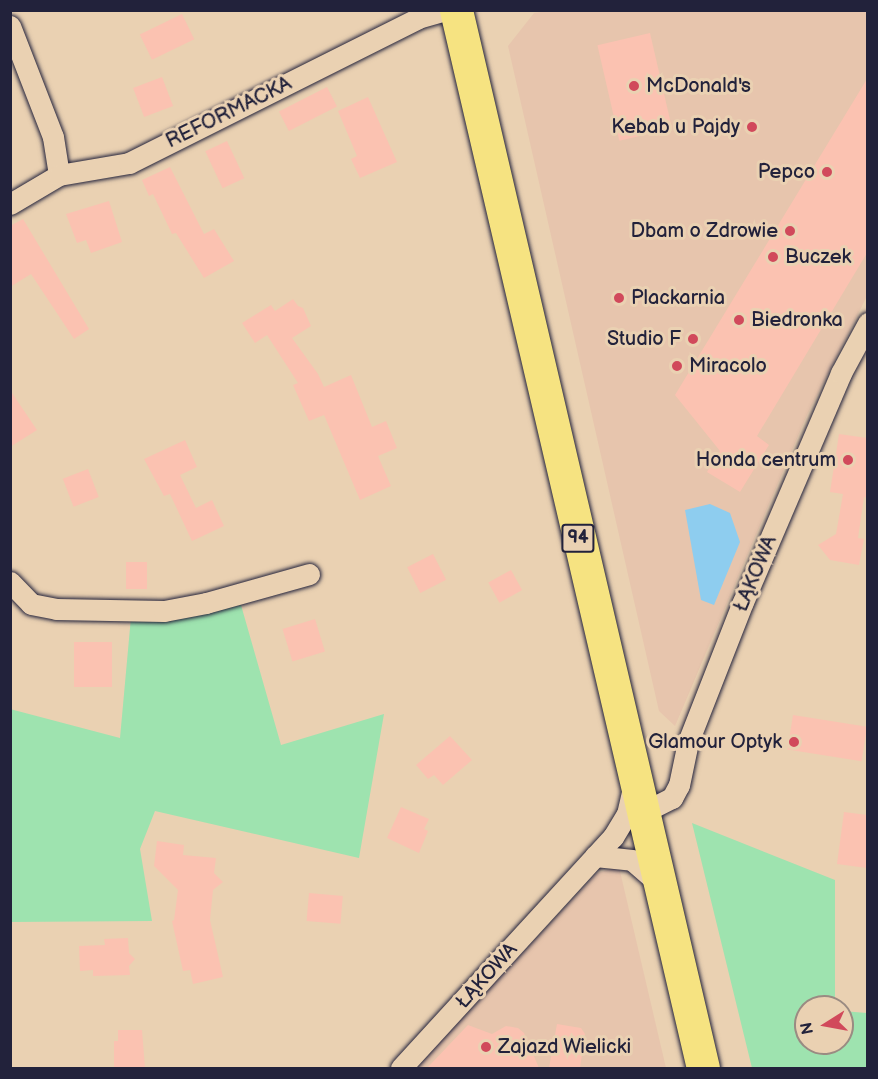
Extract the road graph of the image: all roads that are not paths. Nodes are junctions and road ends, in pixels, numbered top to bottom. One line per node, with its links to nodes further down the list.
1 (446, 10): 4 (street, REFORMACKA)
2 (456, 10): 9 (main road, 94)
3 (10, 26): 4 (street)
4 (59, 175): 5 (street, REFORMACKA)
5 (10, 204)
6 (867, 323): 10 (street, ŁĄKOWA)
7 (309, 574): 8 (street)
8 (10, 582)
9 (634, 782): 10 (main road, 94); 11 (street, ŁĄKOWA)
10 (642, 813): 12 (main road, 94)
11 (595, 856): 12 (street); 13 (street, ŁĄKOWA)
12 (658, 883): 14 (main road, 94)
13 (401, 1068)
14 (703, 1068)

